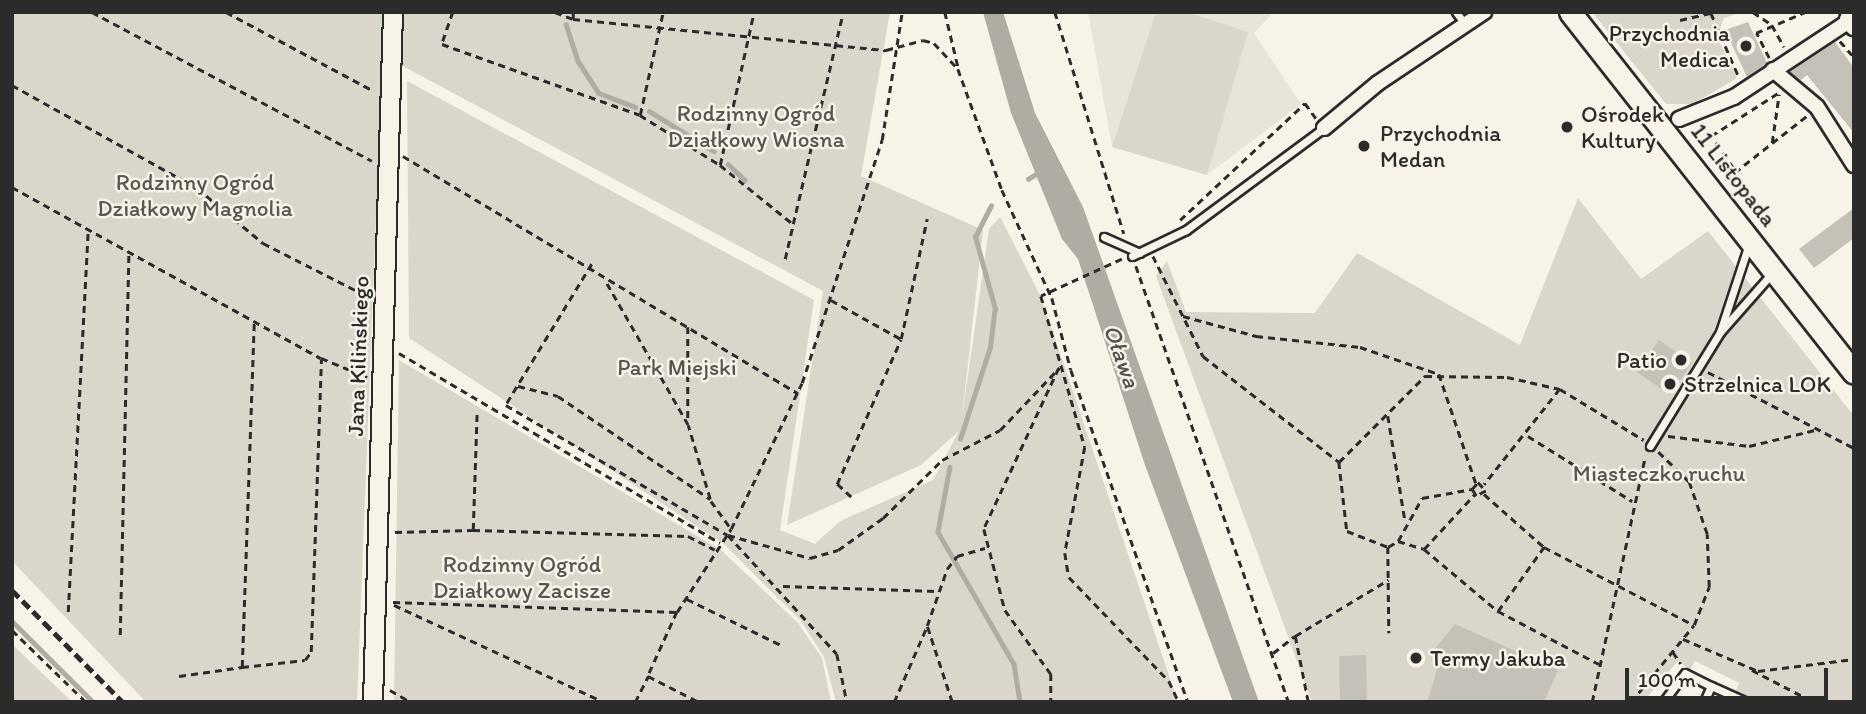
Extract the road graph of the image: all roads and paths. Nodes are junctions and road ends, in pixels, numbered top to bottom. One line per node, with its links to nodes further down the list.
1 (92, 12): 46 (path)
2 (226, 12): 35 (path)
3 (393, 12): 35 (street, Jana Kilińskiego)
4 (453, 12): 37 (path)
5 (555, 12): 19 (path)
6 (573, 12): 19 (path)
7 (663, 12): 24 (path)
8 (754, 12): 26 (path)
9 (843, 12): 27 (path)
10 (902, 12): 28 (path)
11 (945, 12): 31 (path)
12 (1055, 12): 58 (path)
13 (1456, 12): 22 (lane)
14 (1484, 12): 22 (street)
15 (1570, 12): 54 (main road, 11 Listopada)
16 (1753, 12): 23 (path)
17 (1805, 12): 23 (path)
18 (1714, 13): 21 (path); 32 (path)
19 (573, 19): 24 (path)
20 (1851, 19): 25 (street, 11 Listopada)
21 (1680, 20)
22 (1466, 25): 40 (street)
23 (1772, 25): 29 (path); 33 (path)
24 (661, 31): 26 (path); 37 (path)
25 (1832, 31): 30 (path); 33 (street, 11 Listopada)
26 (750, 38): 27 (path); 44 (path)
27 (839, 46): 28 (path); 51 (path)
28 (897, 47): 31 (path); 64 (path)
29 (1784, 47)
30 (1854, 57)
31 (958, 69): 63 (path)
32 (1747, 76)
33 (1776, 76): 36 (street); 38 (street, 11 Listopada); 41 (path); 42 (path)
34 (12, 85): 65 (path)
35 (390, 99): 43 (street, Jana Kilińskiego)
36 (1817, 107): 42 (path); 45 (street)
37 (640, 115): 44 (path)
38 (1696, 115): 39 (street, 11 Listopada); 41 (path)
39 (1679, 119)
40 (1324, 128): 55 (lane); 55 (path)
41 (1712, 136): 47 (path)
42 (1772, 143): 47 (path)
43 (388, 147): 46 (street, Jana Kilińskiego); 60 (path)
44 (720, 164): 51 (path)
45 (1854, 165)
46 (387, 169): 65 (street, Jana Kilińskiego)
47 (1736, 171): 48 (path)
48 (1723, 182)
49 (12, 187): 52 (path)
50 (927, 219): 70 (path)
51 (793, 224): 59 (path)
52 (88, 230): 57 (path); 117 (path)
53 (1104, 237): 58 (lane)
54 (1751, 240): 61 (main road, 11 Listopada); 69 (lane)
55 (1164, 243): 56 (lane)
56 (1150, 250): 58 (lane); 66 (path)
57 (128, 252): 67 (path); 124 (path)
58 (1131, 253): 63 (path); 129 (path)
59 (785, 259)
60 (592, 264): 62 (path); 78 (path)
61 (1774, 270): 69 (lane); 75 (main road, 11 Listopada)
62 (602, 276): 68 (path); 83 (path)
63 (1045, 290): 73 (path); 150 (path)
64 (831, 300): 70 (path); 80 (path)
65 (384, 303): 71 (street, Jana Kilińskiego)
66 (1181, 316): 77 (path); 89 (path)
67 (254, 321): 72 (path); 133 (path)
68 (688, 327): 80 (path); 83 (path)
69 (1720, 332): 74 (lane)
70 (901, 339): 95 (path)
71 (383, 349): 104 (path); 140 (street, Jana Kilińskiego)
72 (321, 359): 76 (path); 133 (path)
73 (1059, 368): 102 (path); 107 (path); 149 (path)
74 (1700, 369): 84 (path); 85 (lane)
75 (1854, 373)
76 (374, 374)
77 (1439, 374): 79 (path); 82 (path); 90 (path)
78 (518, 386): 96 (path); 102 (path)
79 (1560, 388): 86 (path); 87 (path)
80 (798, 393): 101 (path)
81 (477, 411): 100 (path)
82 (1388, 415): 89 (path); 98 (path)
83 (688, 425): 96 (path)
84 (1822, 429): 85 (path); 88 (path)
85 (1658, 433): 87 (lane)
86 (1528, 436): 91 (path); 97 (path)
87 (1650, 446): 97 (path); 120 (path)
88 (1854, 448)
89 (1339, 462): 105 (path)
90 (1476, 483): 91 (path); 92 (path)
91 (1484, 485): 93 (path)
92 (1472, 489): 94 (path); 98 (path)
93 (1484, 494): 94 (path); 106 (path)
94 (1475, 495): 109 (path)
95 (851, 497)
96 (710, 499): 101 (path)
97 (1632, 501): 111 (path)
98 (1405, 520): 103 (path)
99 (395, 530): 100 (path)
100 (473, 530): 108 (path)
101 (731, 530): 102 (path)
102 (728, 535): 104 (path); 112 (path)
103 (1398, 541): 105 (path); 109 (path)
104 (720, 543): 108 (path)
105 (1388, 547): 110 (path)
106 (1544, 547): 111 (path); 116 (path)
107 (985, 548): 113 (path); 148 (path)
108 (716, 550): 114 (path)
109 (1424, 550): 116 (path)
110 (1388, 580): 123 (path); 125 (path)
111 (1616, 582): 120 (path); 131 (path)
112 (781, 586): 113 (path); 145 (path)
113 (937, 591): 121 (path)
114 (686, 599): 118 (path); 127 (path)
115 (393, 604): 118 (path); 119 (path); 142 (path)
116 (1498, 611): 131 (path)
117 (68, 612)
118 (677, 612): 136 (path)
119 (392, 617)
120 (1694, 625): 126 (path)
121 (926, 626): 146 (path); 147 (path)
122 (12, 630): 139 (path)
123 (1388, 633)
124 (120, 635)
125 (1295, 636): 129 (path); 152 (path)
126 (1683, 639): 128 (path); 132 (path)
127 (781, 645)
128 (1673, 652): 134 (path); 154 (path)
129 (1273, 653): 151 (path)
130 (1854, 659): 132 (path)
131 (1599, 664): 153 (path)
132 (1745, 666): 158 (path)
133 (242, 667): 135 (path)
134 (1685, 673): 138 (lane); 155 (lane)
135 (179, 676)
136 (648, 676): 143 (path); 144 (path)
137 (390, 679): 141 (path)
138 (1711, 686): 156 (lane); 157 (lane)
139 (86, 702)
140 (373, 702)
141 (411, 702)
142 (604, 702)
143 (635, 702)
144 (699, 702)
145 (847, 702)
146 (894, 702)
147 (952, 702)
148 (1051, 702)
149 (1179, 702)
150 (1188, 702)
151 (1289, 702)
152 (1308, 702)
153 (1592, 702)
154 (1631, 702)
155 (1663, 702)
156 (1704, 702)
157 (1747, 702)
158 (1815, 702)

